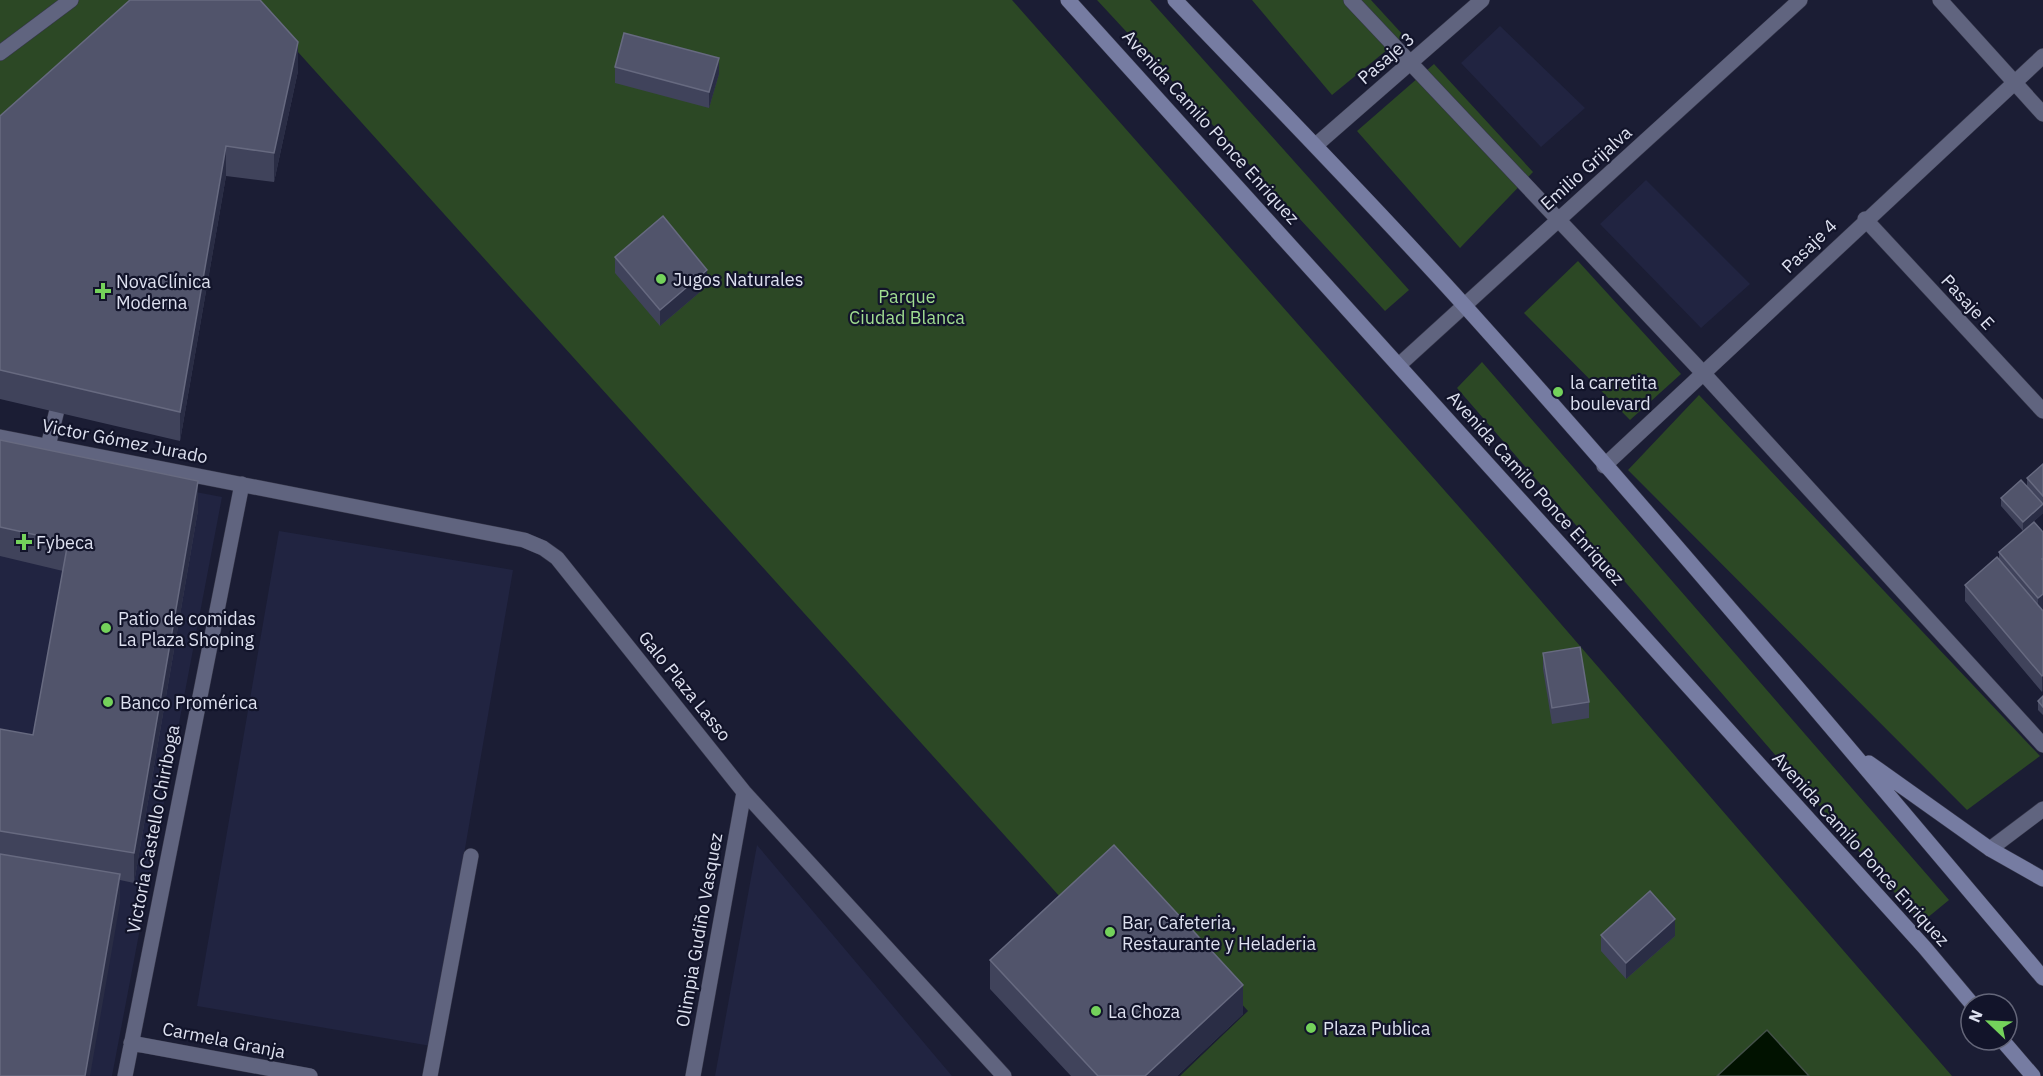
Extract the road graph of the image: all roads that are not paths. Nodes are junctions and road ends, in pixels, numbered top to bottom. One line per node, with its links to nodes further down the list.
1 (71, 0): 8 (street)
2 (1068, 0): 17 (main road, Avenida Camilo Ponce Enriquez)
3 (1175, 0): 13 (main road)
4 (1351, 0): 10 (street)
5 (1482, 0): 10 (street, Pasaje 3)
6 (1800, 0): 14 (street, Emilio Grijalva)
7 (1940, 0): 11 (street)
8 (0, 53)
9 (2043, 56): 11 (street, Pasaje 4)
10 (1411, 63): 13 (street, Pasaje 3); 14 (street)
11 (2013, 83): 12 (street); 15 (street, Pasaje 4)
12 (2043, 114)
13 (1316, 145): 16 (main road)
14 (1559, 219): 16 (street, Emilio Grijalva); 18 (street)
15 (1865, 219): 18 (street, Pasaje 4); 20 (street, Pasaje E)
16 (1465, 305): 17 (street, Emilio Grijalva); 23 (main road)
17 (1399, 365): 33 (main road, Avenida Camilo Ponce Enriquez)
18 (1704, 374): 23 (street, Pasaje 4); 25 (street)
19 (66, 377): 22 (street)
20 (2043, 411)
21 (0, 437): 22 (street, Victor Gómez Jurado)
22 (48, 446): 24 (street, Victor Gómez Jurado)
23 (1604, 466): 26 (main road)
24 (242, 483): 27 (street, Galo Plaza Lasso); 34 (street, Victoria Castello Chiriboga)
25 (2043, 746)
26 (1852, 752): 29 (main road); 32 (main road)
27 (744, 792): 39 (street, Olimpia Gudiño Vasquez); 40 (street, Galo Plaza Lasso)
28 (2043, 809): 29 (street)
29 (1990, 849): 31 (main road)
30 (471, 856): 38 (street)
31 (2043, 879)
32 (2043, 978)
33 (1962, 992)
34 (131, 1043): 36 (street, Victoria Castello Chiriboga); 37 (street, Carmela Granja)
35 (2012, 1052): 41 (main road)
36 (125, 1076)
37 (310, 1076)
38 (430, 1076)
39 (693, 1076)
40 (1004, 1076)
41 (2033, 1076)

